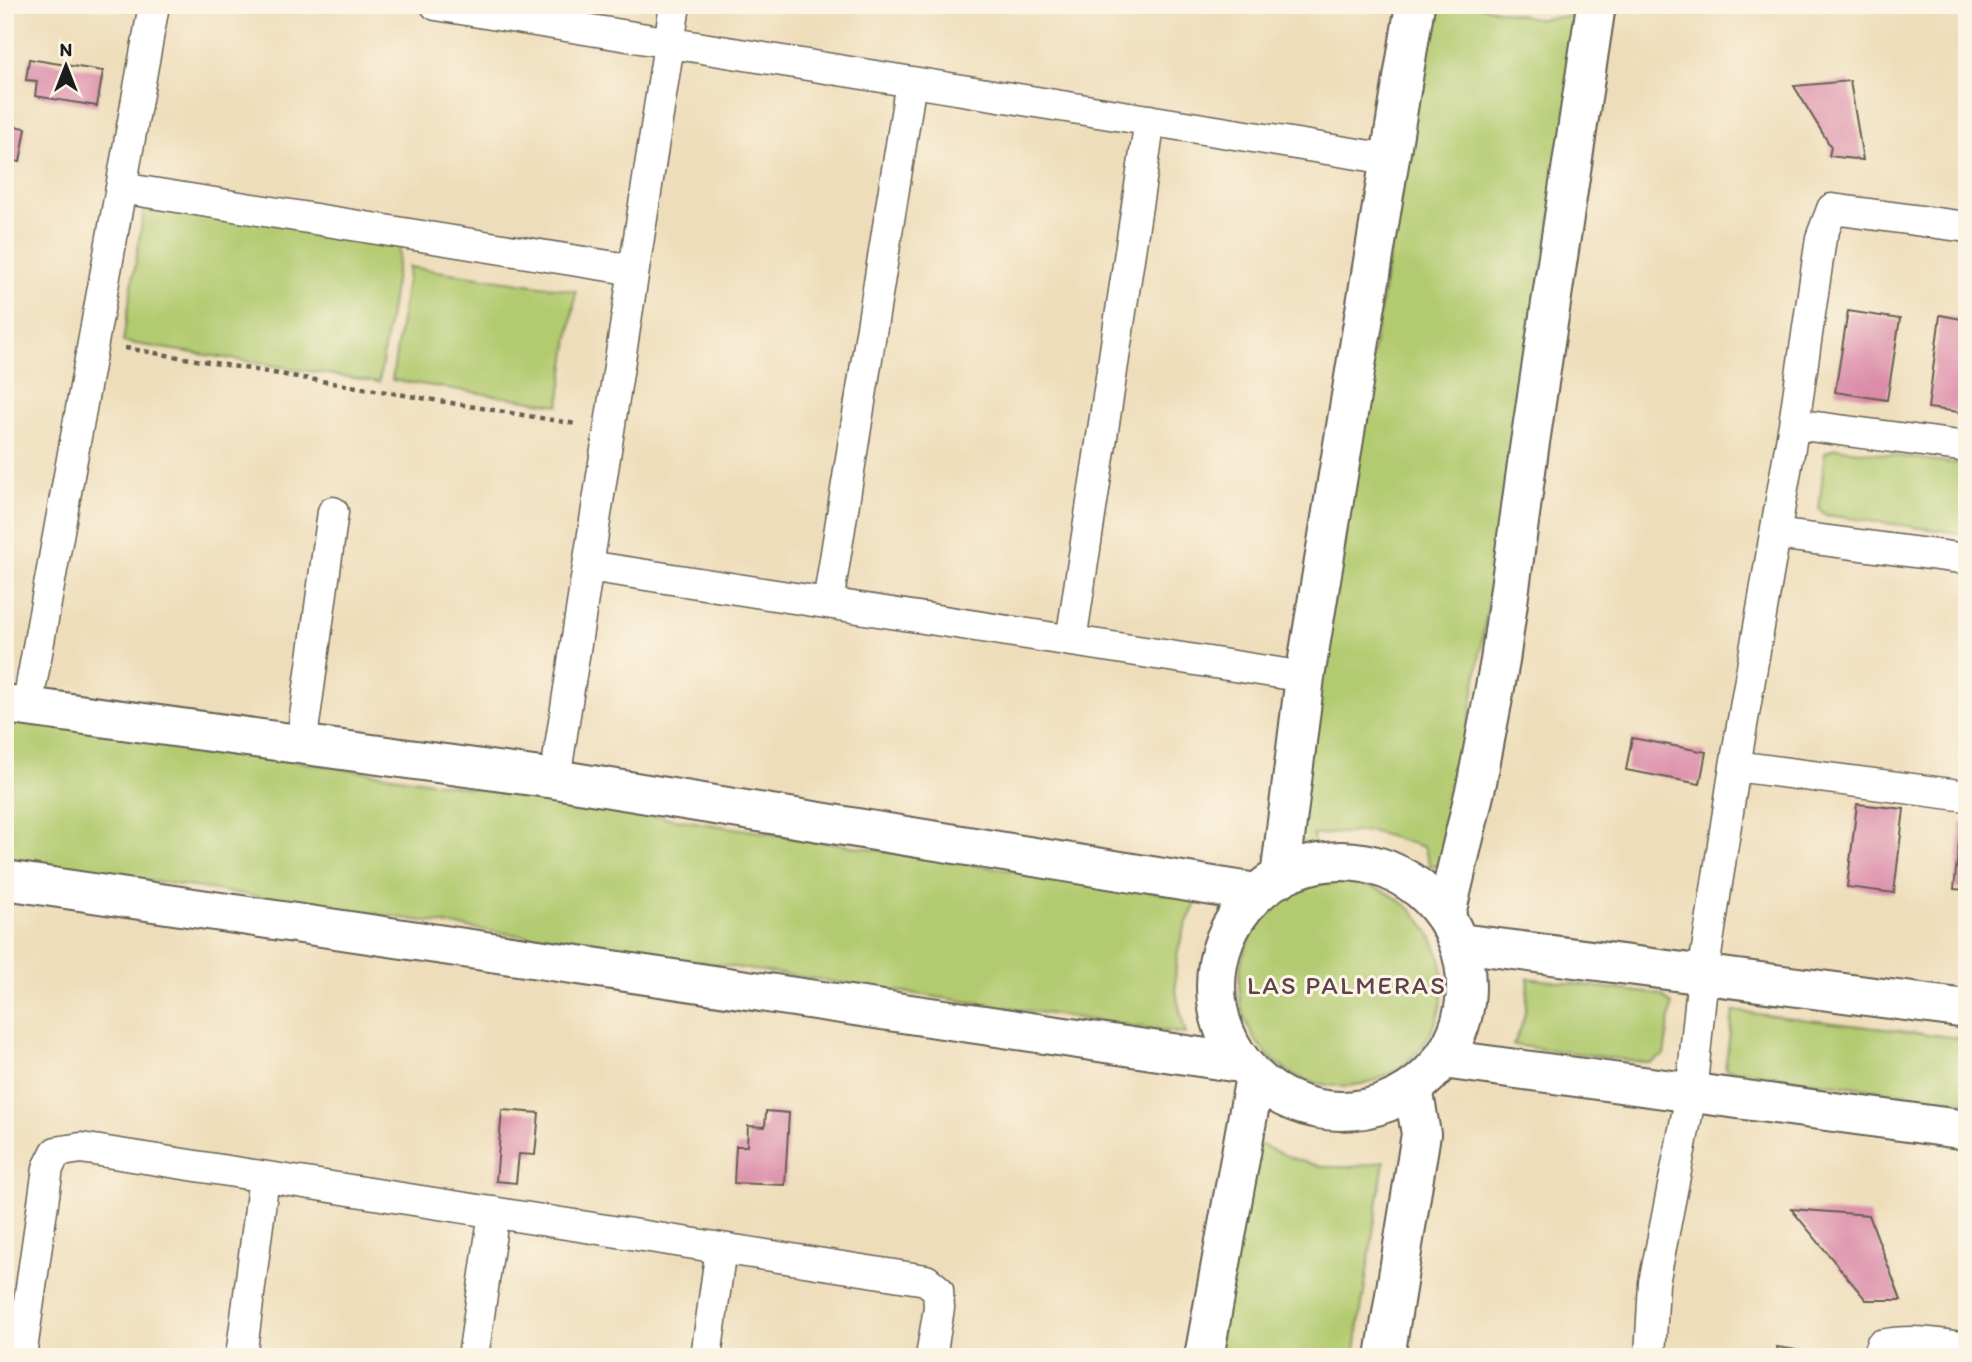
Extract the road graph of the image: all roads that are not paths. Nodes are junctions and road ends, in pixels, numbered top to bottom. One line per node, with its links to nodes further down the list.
1 (154, 5): 10 (street)
2 (436, 5): 6 (street)
3 (675, 5): 6 (street)
4 (1415, 5): 9 (street)
5 (1596, 5): 29 (street)
6 (669, 44): 7 (street); 12 (street)
7 (911, 82): 8 (street); 19 (street)
8 (1150, 120): 9 (street); 20 (street)
9 (1389, 159): 21 (street)
10 (121, 188): 12 (street); 22 (street)
11 (1967, 227): 13 (street)
12 (634, 270): 18 (street)
13 (1794, 424): 14 (street); 16 (street)
14 (1967, 447)
15 (333, 512): 23 (street)
16 (1776, 534): 17 (street); 24 (street)
17 (1967, 559)
18 (588, 566): 19 (street); 25 (street)
19 (828, 603): 20 (street)
20 (1071, 641): 21 (street)
21 (1305, 677): 28 (street)
22 (16, 706): 23 (street)
23 (301, 746): 25 (street)
24 (1735, 765): 26 (street); 30 (street)
25 (555, 779): 28 (street)
26 (1967, 796)
27 (5, 880): 33 (street)
28 (1268, 885): 29 (street); 33 (street)
29 (1453, 929): 30 (street); 32 (street)
30 (1703, 975): 31 (street); 35 (street)
31 (1967, 1009)
32 (1443, 1059): 34 (street); 35 (street)
33 (1247, 1073): 34 (street); 46 (street)
34 (1413, 1088): 47 (street)
35 (1691, 1094): 36 (street); 48 (street)
36 (1967, 1130)
37 (264, 1177): 38 (street); 41 (street); 42 (street)
38 (494, 1212): 39 (street); 43 (street)
39 (721, 1248): 44 (street); 45 (street)
40 (1967, 1348): 49 (street)
41 (21, 1357)
42 (241, 1357)
43 (473, 1357)
44 (706, 1357)
45 (931, 1357)
46 (1204, 1357)
47 (1385, 1357)
48 (1650, 1357)
49 (1877, 1357)

